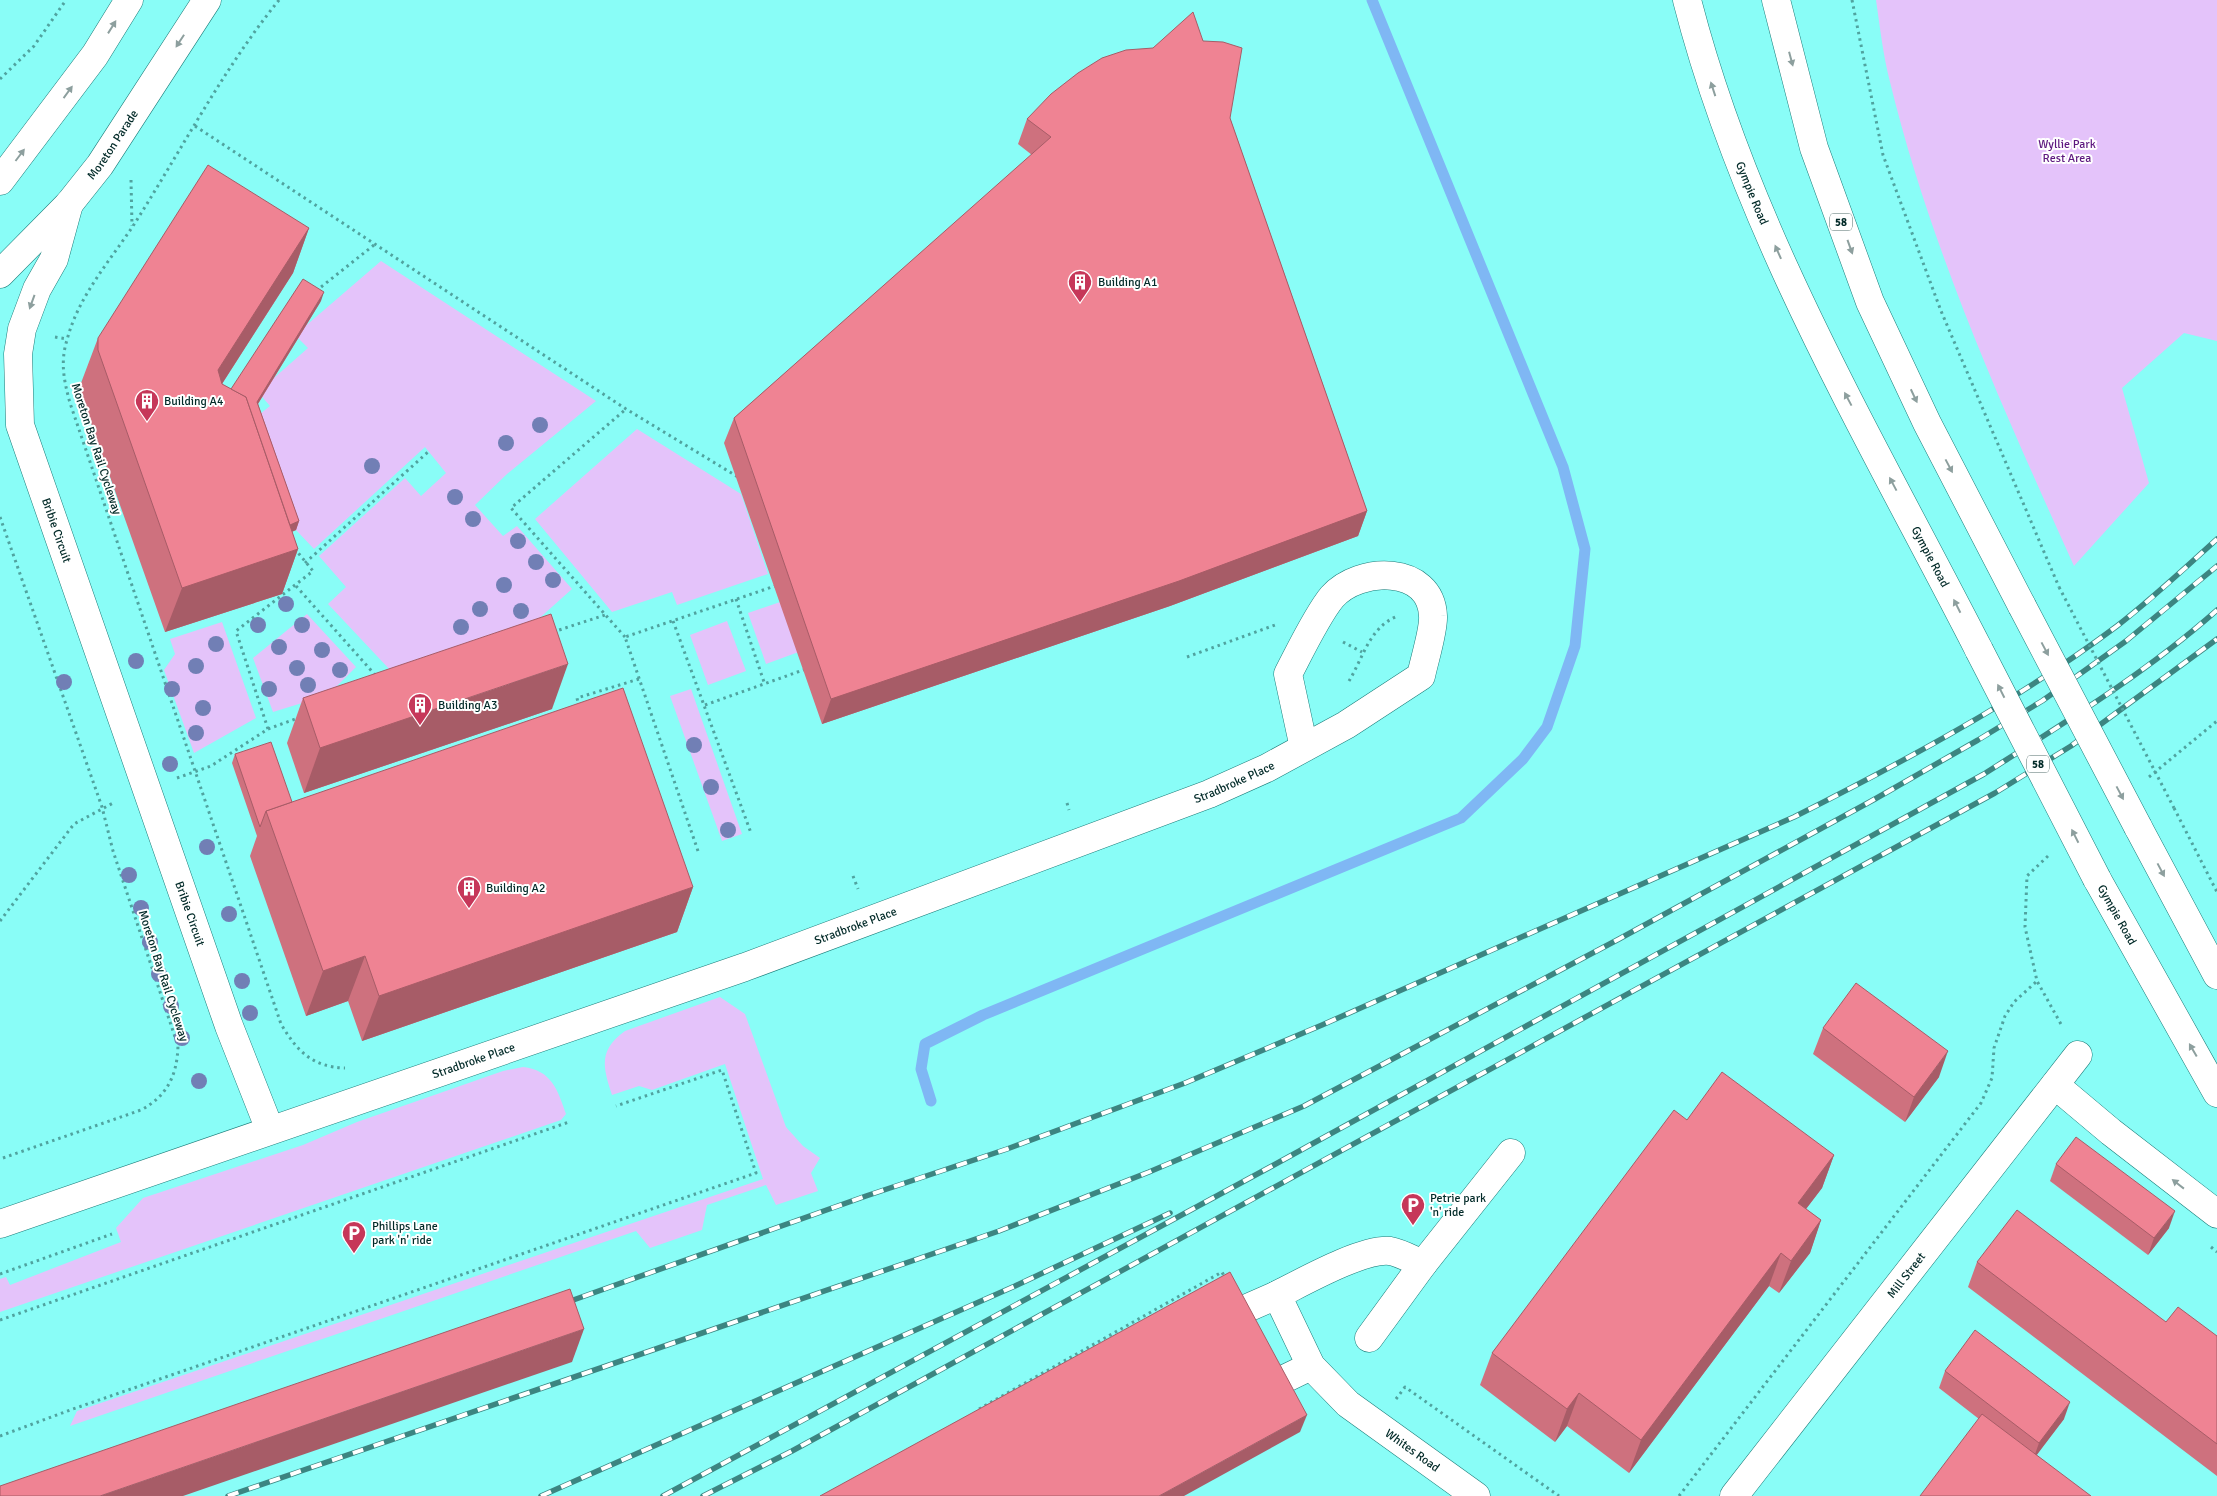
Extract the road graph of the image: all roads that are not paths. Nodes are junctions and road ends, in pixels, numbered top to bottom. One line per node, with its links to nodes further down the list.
1 (129, 0): 5 (main road, one-way to 1)
2 (208, 0): 6 (main road, Moreton Parade, one-way to 6)
3 (1687, 0): 14 (main road, Gympie Road / 58, one-way to 3, bridge)
4 (1776, 0): 11 (main road, 58, one-way to 11, bridge)
5 (0, 181)
6 (69, 204): 7 (main road, Moreton Parade); 9 (main road, Bribie Circuit, one-way to 9)
7 (0, 274)
8 (0, 401): 9 (main road, Bribie Circuit)
9 (20, 425): 15 (main road, Bribie Circuit)
10 (1304, 748): 10 (main road, Stradbroke Place); 15 (main road, Stradbroke Place)
11 (2217, 975)
12 (2078, 1055): 13 (main road, Mill Street)
13 (2055, 1085): 17 (main road, one-way to 13); 26 (main road, Mill Street)
14 (2217, 1092)
15 (270, 1130): 18 (main road)
16 (1511, 1153): 19 (main road)
17 (2217, 1214)
18 (0, 1224)
19 (1423, 1264): 20 (main road); 22 (main road)
20 (1277, 1295): 21 (main road); 23 (main road, Whites Road)
21 (1239, 1312)
22 (1369, 1338)
23 (1311, 1366): 24 (main road); 25 (main road, Whites Road)
24 (1274, 1384)
25 (1476, 1496)
26 (1734, 1496)

